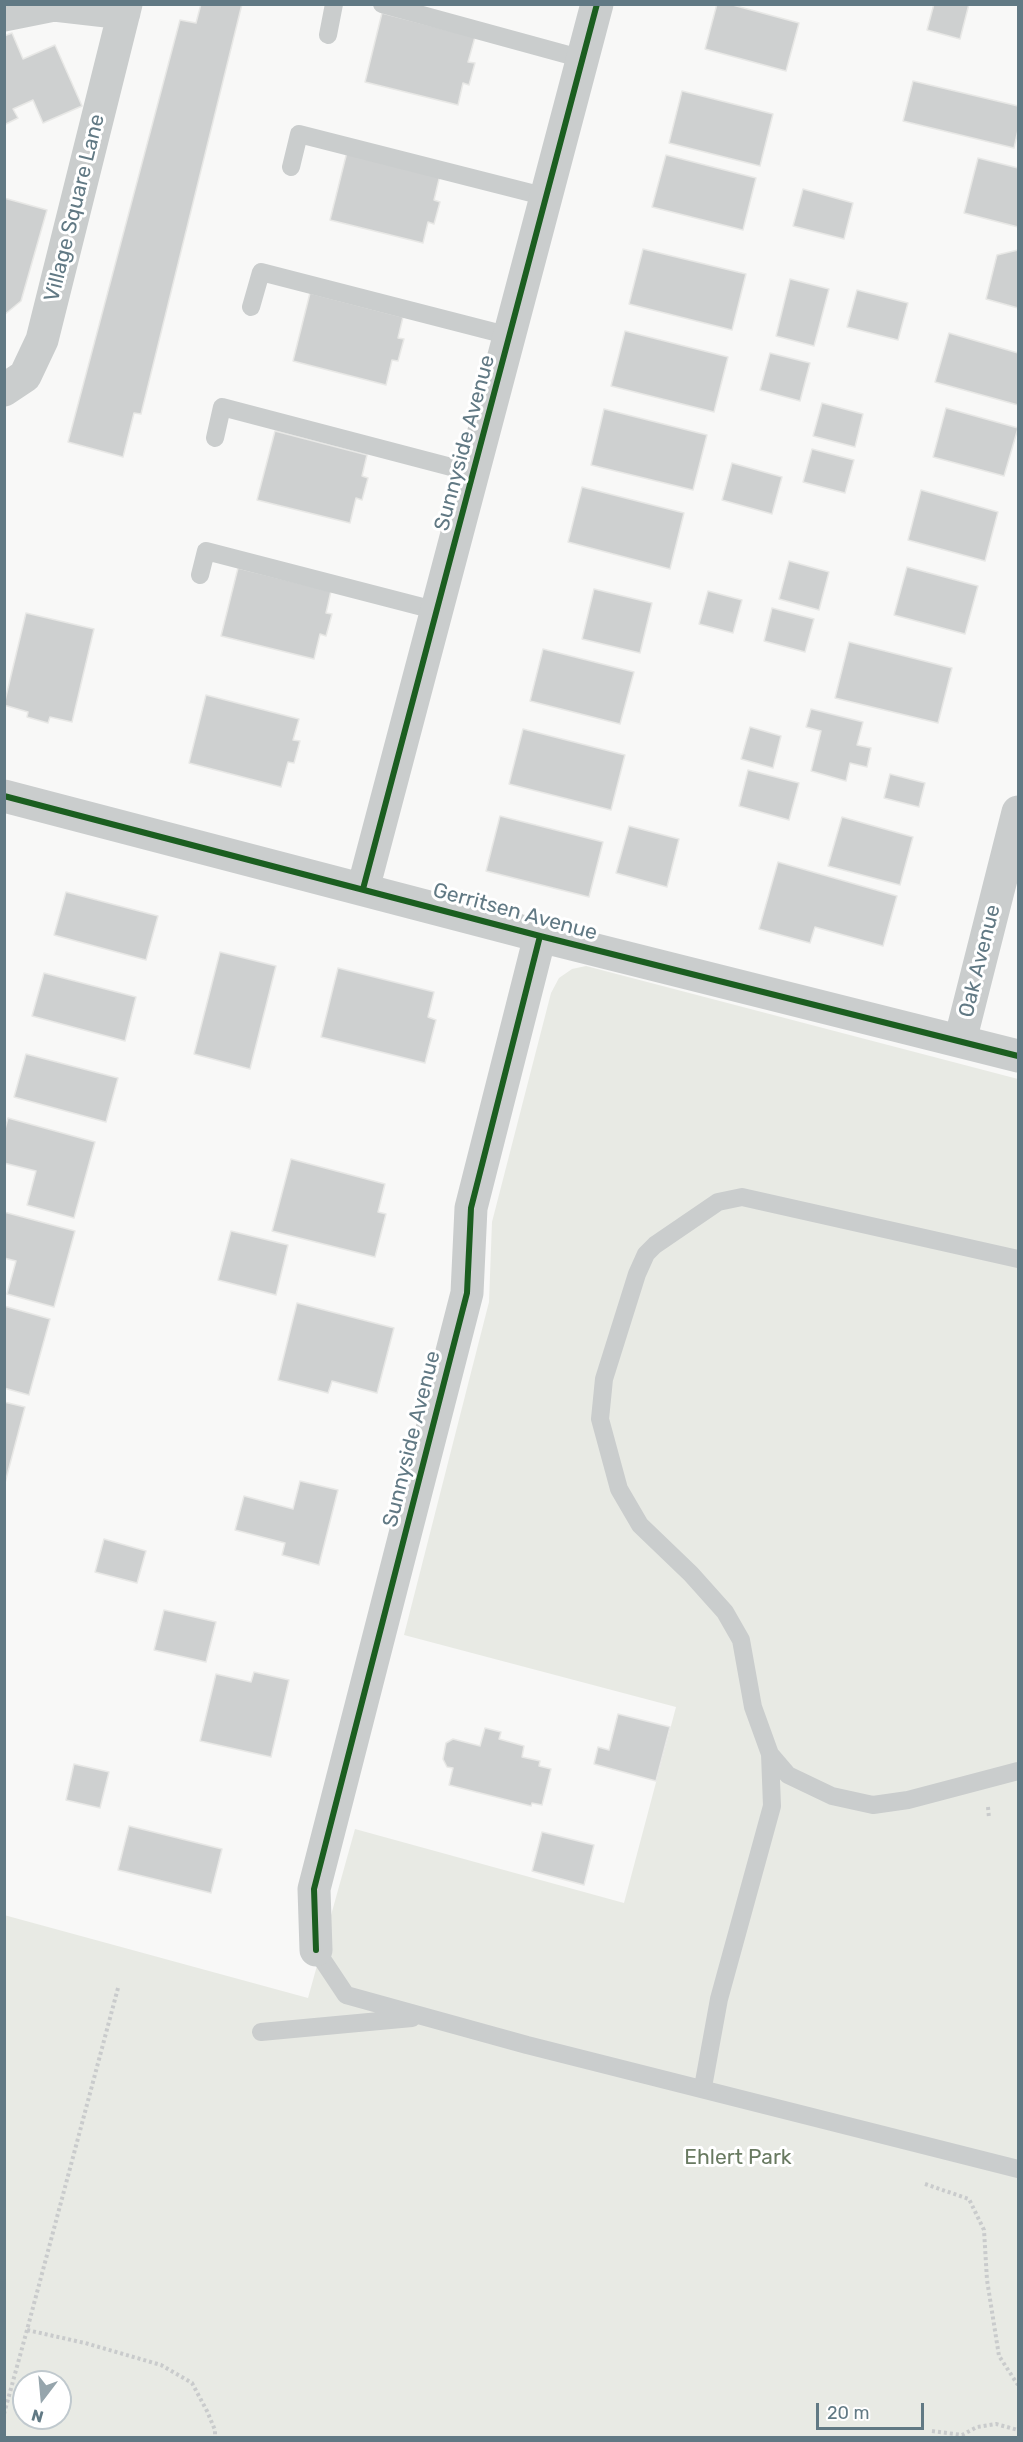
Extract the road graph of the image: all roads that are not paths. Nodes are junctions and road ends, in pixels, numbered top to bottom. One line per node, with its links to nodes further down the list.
1 (334, 4): 6 (lane)
2 (382, 4): 7 (lane)
3 (597, 4): 7 (street, Sunnyside Avenue)
4 (125, 9): 5 (street, Village Square Lane); 12 (street, Village Square Lane)
5 (4, 15)
6 (328, 35)
7 (583, 59): 9 (street, Sunnyside Avenue)
8 (291, 167): 9 (lane)
9 (547, 197): 11 (street, Sunnyside Avenue)
10 (251, 307): 11 (lane)
11 (510, 336): 14 (street, Sunnyside Avenue)
12 (4, 390)
13 (215, 438): 14 (lane)
14 (474, 473): 16 (street, Sunnyside Avenue)
15 (200, 576): 16 (lane)
16 (438, 611): 19 (street, Sunnyside Avenue)
17 (4, 795): 19 (street, Gerritsen Avenue)
18 (1018, 812): 21 (street, Oak Avenue)
19 (363, 889): 20 (street, Gerritsen Avenue)
20 (540, 936): 21 (street, Gerritsen Avenue); 26 (street, Sunnyside Avenue)
21 (960, 1041): 22 (street, Gerritsen Avenue)
22 (1018, 1056)
23 (1018, 1259): 24 (lane)
24 (770, 1754): 25 (lane); 29 (lane)
25 (1018, 1771)
26 (316, 1950): 27 (lane)
27 (425, 2017): 28 (lane); 29 (lane)
28 (261, 2031)
29 (703, 2088): 30 (lane)
30 (1018, 2169)

